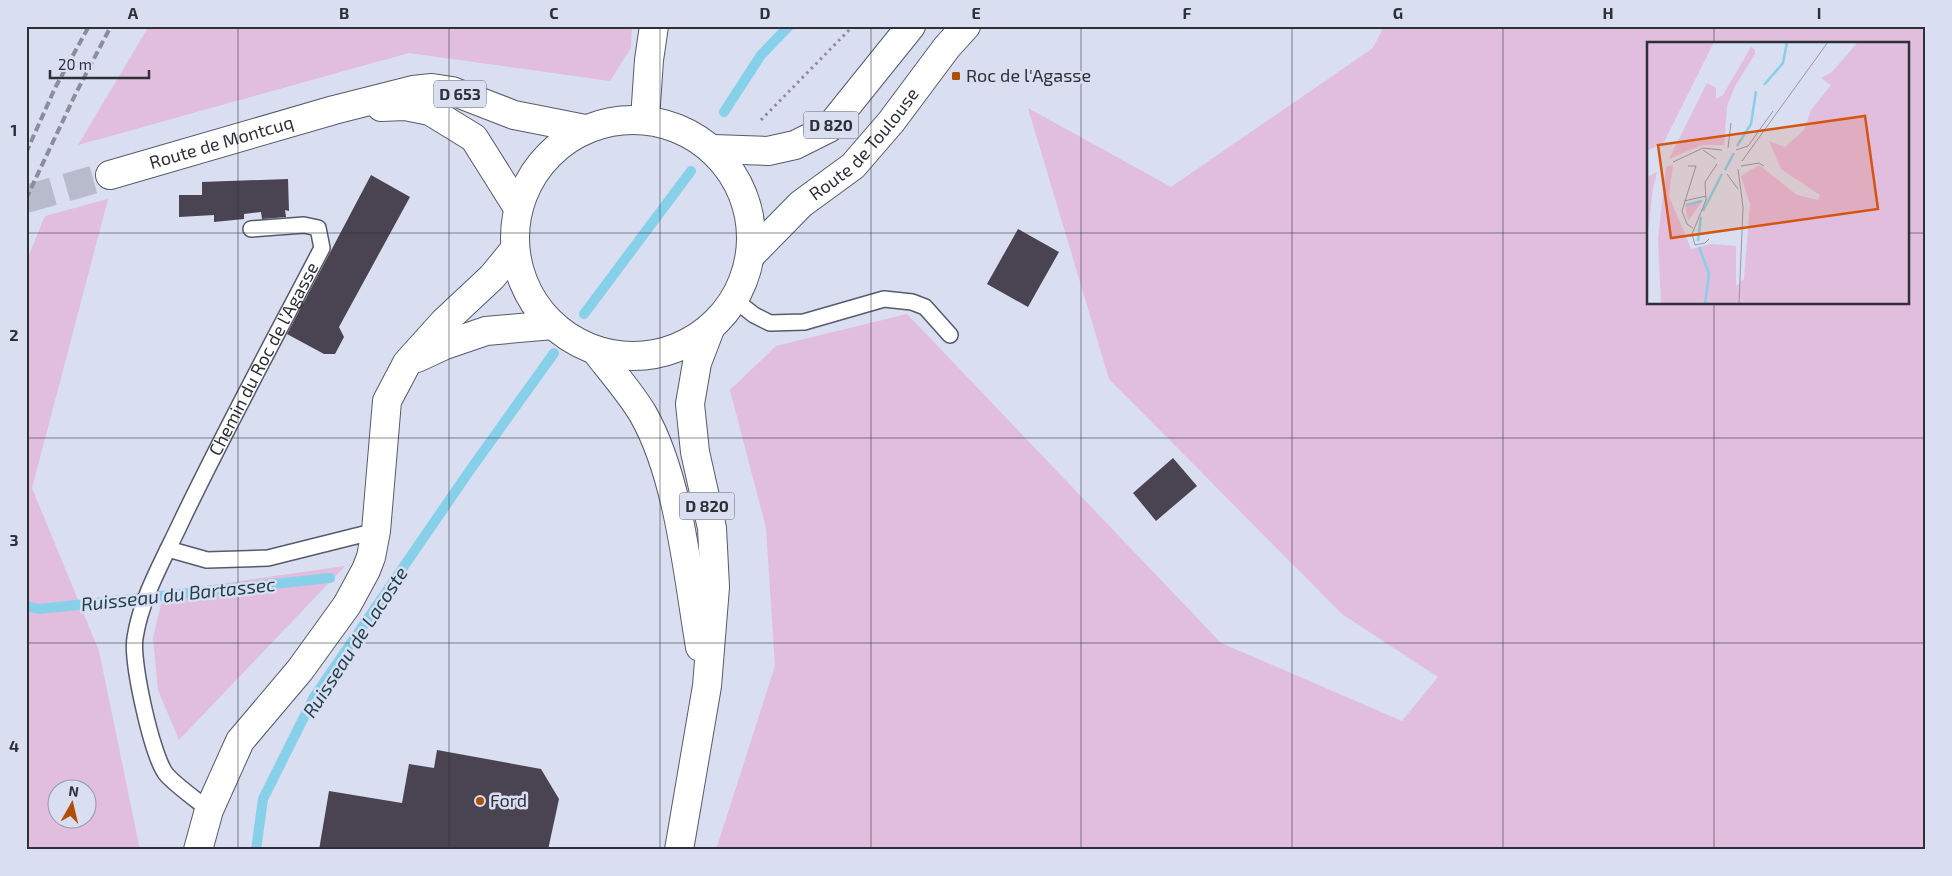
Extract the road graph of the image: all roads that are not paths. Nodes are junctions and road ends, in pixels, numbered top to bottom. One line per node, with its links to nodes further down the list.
1 (654, 26): 5 (main road)
2 (911, 26): 7 (main road, Route de Toulouse / D 820)
3 (966, 26): 12 (main road, Route de Toulouse / D 820)
4 (334, 110): 6 (main road, Route de Montcuq / D 653); 8 (main road, Route de Montcuq / D 653); 9 (main road, Route de Montcuq / D 653)
5 (644, 120): 6 (main road); 7 (main road)
6 (585, 129): 9 (main road)
7 (722, 150): 12 (main road)
8 (110, 176)
9 (518, 208): 11 (main road)
10 (251, 229): 20 (lane, Chemin du Roc de l’Agasse)
11 (515, 250): 14 (main road); 18 (main road)
12 (752, 255): 13 (main road)
13 (735, 300): 15 (main road); 16 (lane)
14 (553, 325): 17 (main road); 18 (main road)
15 (710, 329): 17 (main road); 21 (main road, D 820)
16 (950, 335)
17 (595, 350): 21 (main road, D 820)
18 (407, 363): 19 (main road)
19 (376, 531): 20 (lane); 22 (main road)
20 (168, 550): 22 (lane, Chemin du Roc de l’Agasse)
21 (707, 686): 24 (main road, D 820)
22 (209, 810): 23 (main road)
23 (198, 850)
24 (679, 850)

